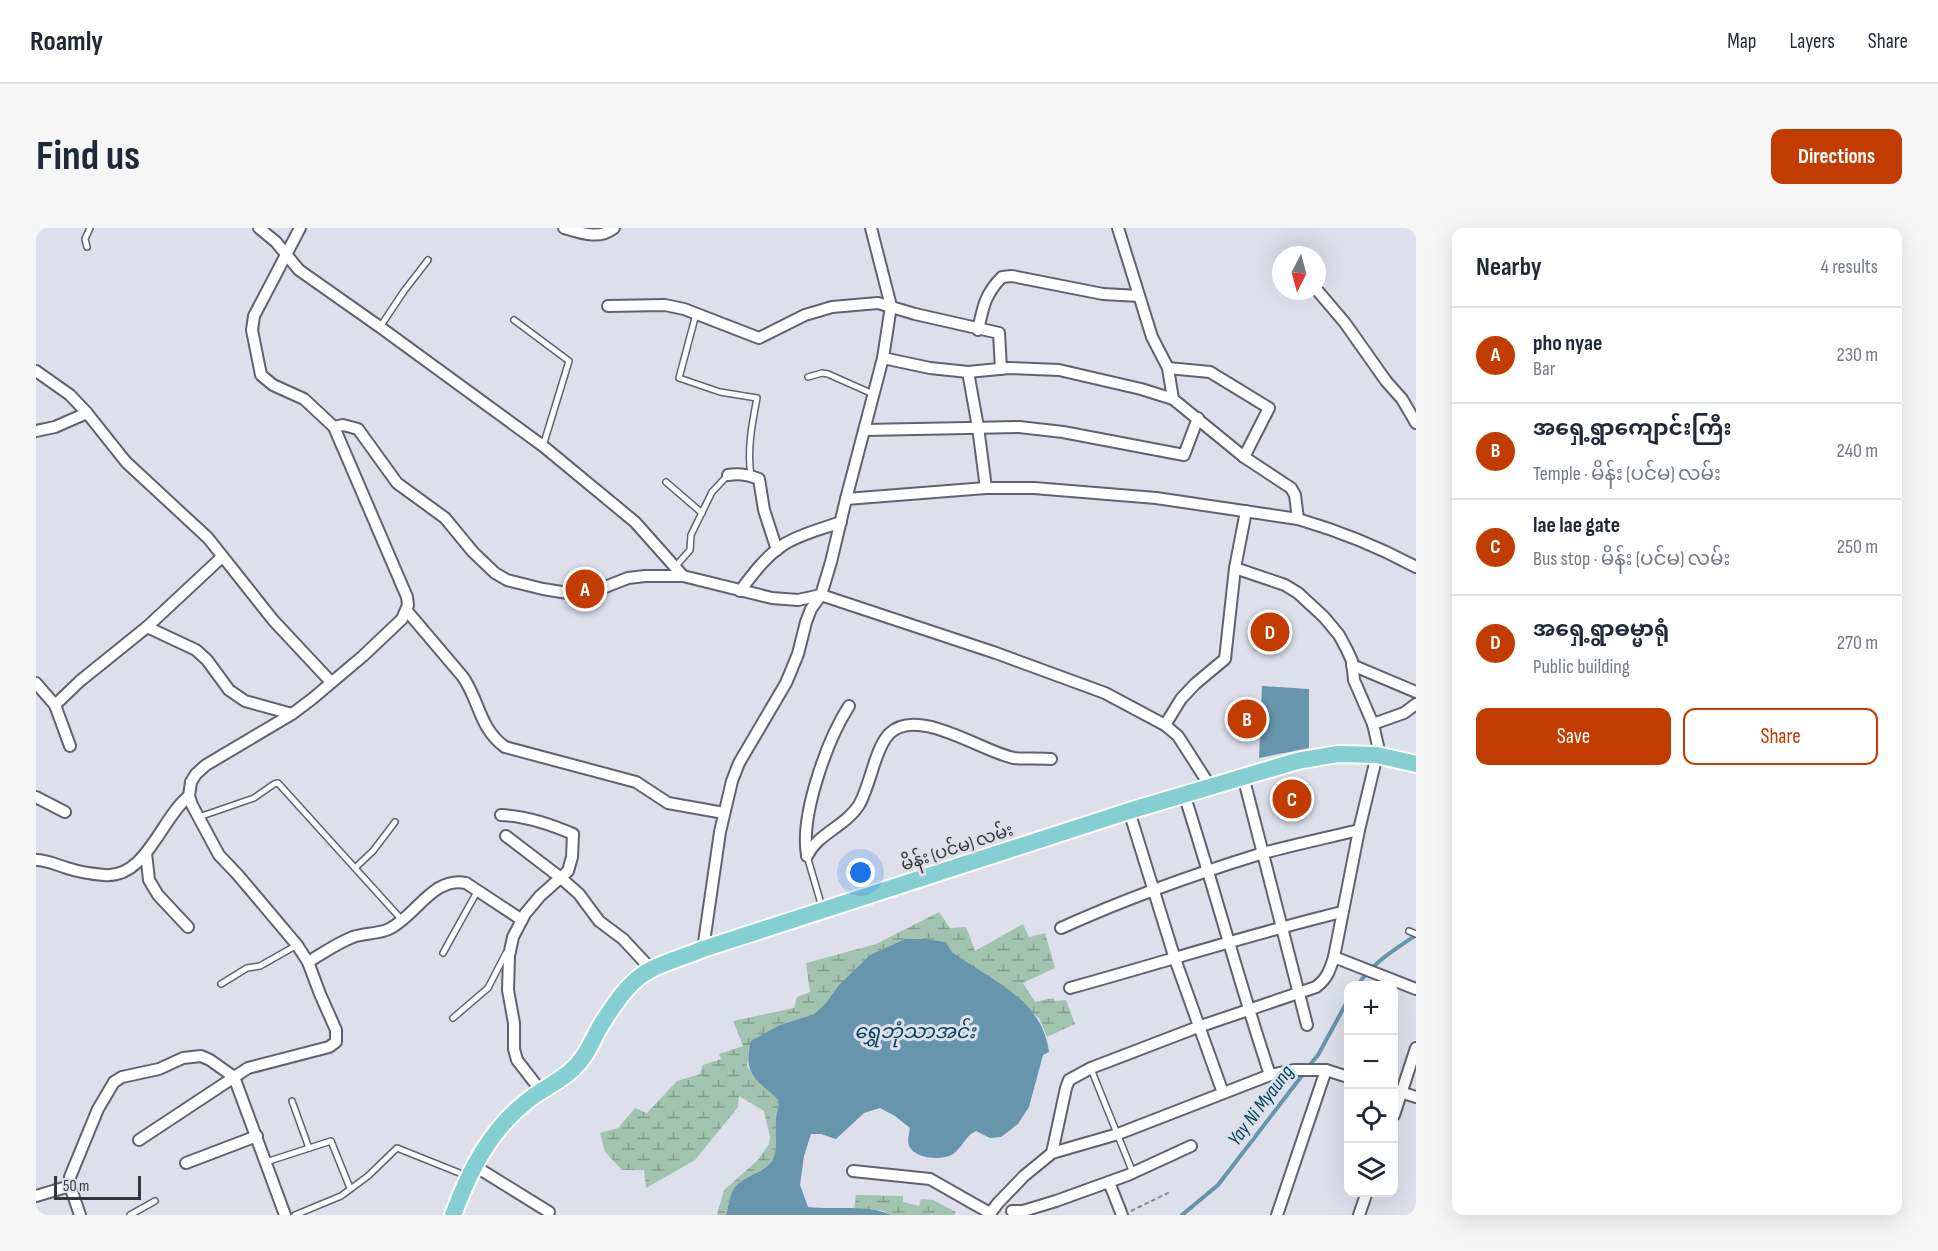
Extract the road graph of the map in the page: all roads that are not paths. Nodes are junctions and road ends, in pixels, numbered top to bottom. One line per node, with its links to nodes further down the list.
1 (90, 228): 8 (lane)
2 (259, 228): 9 (street)
3 (300, 228): 9 (street)
4 (564, 228): 5 (street)
5 (614, 228)
6 (871, 228): 14 (street)
7 (1118, 228): 11 (street)
8 (87, 247)
9 (286, 255): 17 (street); 30 (street)
10 (428, 260): 17 (lane)
11 (1139, 296): 18 (street); 20 (street)
12 (1325, 300): 29 (street)
13 (608, 306): 15 (street)
14 (891, 306): 15 (street); 18 (street); 19 (street)
15 (696, 314): 37 (lane)
16 (514, 320): 34 (lane)
17 (380, 327): 34 (street)
18 (978, 330): 21 (street)
19 (884, 358): 23 (street); 25 (street)
20 (1168, 368): 26 (street); 35 (street)
21 (1001, 369): 23 (street); 26 (street)
22 (36, 371): 27 (street)
23 (968, 372): 31 (street)
24 (808, 377): 25 (lane)
25 (874, 394): 32 (street)
26 (1173, 399): 28 (street)
27 (87, 413): 33 (street); 46 (street)
28 (1198, 417): 31 (street); 35 (street)
29 (1416, 423)
30 (334, 427): 50 (street); 53 (street)
31 (978, 427): 32 (street); 39 (street)
32 (865, 430): 40 (street)
33 (36, 431)
34 (543, 446): 47 (street)
35 (1244, 457): 43 (street)
36 (728, 475): 37 (street); 42 (lane)
37 (751, 476): 45 (street)
38 (666, 482): 42 (lane)
39 (986, 488): 40 (street); 41 (street)
40 (846, 498): 44 (street)
41 (1245, 511): 43 (street); 49 (street)
42 (702, 513): 47 (lane)
43 (1298, 519): 48 (street)
44 (841, 522): 45 (street); 52 (street)
45 (777, 550): 51 (street)
46 (222, 557): 54 (street); 56 (street)
47 (675, 567): 50 (street)
48 (1416, 567)
49 (1235, 568): 55 (street); 64 (street)
50 (683, 576): 51 (street)
51 (740, 591): 52 (street)
52 (820, 595): 64 (street); 76 (street)
53 (407, 611): 56 (street); 76 (street)
54 (147, 627): 60 (street); 62 (street)
55 (1352, 665): 58 (street); 63 (street)
56 (331, 682): 62 (street)
57 (36, 683): 60 (street)
58 (1416, 692)
59 (1416, 704): 63 (street)
60 (55, 705): 65 (street)
61 (849, 706): 84 (street)
62 (292, 714): 72 (street)
63 (1373, 724): 66 (street)
64 (1165, 725): 70 (street)
65 (70, 747)
66 (1377, 755): 68 (main road, မိန်း (ပင်မ) လမ်း); 69 (main road, မိန်း (ပင်မ) လမ်း); 80 (street)
67 (1051, 759): 84 (street)
68 (1416, 764)
69 (1243, 776): 70 (main road, မိန်း (ပင်မ) လမ်း); 83 (street)
70 (1210, 786): 71 (main road, မိန်း (ပင်မ) လမ်း)
71 (1184, 794): 74 (main road, မိန်း (ပင်မ) လမ်း); 87 (street)
72 (189, 796): 78 (street); 82 (street)
73 (36, 797): 75 (street)
74 (1129, 811): 89 (street); 91 (main road, မိန်း (ပင်မ) လမ်း)
75 (65, 812)
76 (724, 813): 103 (street)
77 (501, 815): 88 (street)
78 (199, 818): 86 (lane); 102 (street)
79 (395, 822): 86 (lane)
80 (1359, 830): 83 (street); 92 (street)
81 (506, 837): 88 (street)
82 (146, 853): 85 (street); 95 (street)
83 (1262, 854): 87 (street); 96 (street)
84 (807, 856): 91 (lane)
85 (36, 860)
86 (355, 868): 93 (lane)
87 (1208, 871): 89 (street); 101 (street)
88 (561, 878): 94 (street); 108 (street)
89 (1154, 889): 97 (street); 106 (street)
90 (478, 890): 93 (street); 94 (street); 104 (lane)
91 (824, 911): 103 (main road, မိန်း (ပင်မ) လမ်း)
92 (1342, 912): 96 (street); 105 (street)
93 (402, 920): 107 (street)
94 (522, 920): 100 (street)
95 (188, 927)
96 (1281, 927): 101 (street); 112 (street)
97 (1061, 928)
98 (1409, 931): 99 (lane)
99 (1416, 934)
100 (513, 937): 114 (lane); 124 (street)
101 (1228, 943): 106 (street); 113 (street)
102 (297, 945): 107 (street); 109 (lane)
103 (703, 949): 108 (main road, မိန်း (ပင်မ) လမ်း)
104 (443, 953)
105 (1334, 957): 111 (street); 112 (street)
106 (1175, 959): 110 (street); 116 (street)
107 (308, 962): 122 (street)
108 (651, 969): 124 (main road, မိန်း (ပင်မ) လမ်း)
109 (221, 984)
110 (1070, 988)
111 (1416, 988)
112 (1299, 992): 113 (street); 115 (street)
113 (1249, 1010): 116 (street); 120 (street)
114 (453, 1018)
115 (1307, 1025)
116 (1198, 1027): 118 (street); 126 (street)
117 (1416, 1048): 123 (street)
118 (1090, 1068): 129 (lane); 134 (street)
119 (1326, 1070): 120 (street); 121 (street); 156 (street)
120 (1270, 1075): 126 (street)
121 (1344, 1076)
122 (234, 1077): 130 (street); 131 (street); 141 (street)
123 (1398, 1089)
124 (541, 1091): 137 (main road, မိန်း (ပင်မ) လမ်း)
125 (1398, 1091): 127 (street)
126 (1223, 1093): 129 (street)
127 (1416, 1097)
128 (292, 1101): 133 (lane)
129 (1118, 1134): 134 (street); 139 (lane)
130 (257, 1136): 135 (street); 136 (street)
131 (139, 1140)
132 (1191, 1146): 139 (street)
133 (309, 1148): 135 (lane); 142 (lane)
134 (1052, 1153): 146 (street)
135 (267, 1162): 152 (street)
136 (186, 1163)
137 (471, 1171): 142 (lane); 147 (street); 154 (main road, မိန်း (ပင်မ) လမ်း)
138 (853, 1171): 149 (street)
139 (1133, 1173): 140 (street)
140 (1109, 1182): 148 (street); 155 (street)
141 (70, 1186): 143 (street); 150 (street)
142 (350, 1188): 153 (lane)
143 (36, 1196)
144 (1365, 1197): 157 (street)
145 (155, 1201): 151 (lane)
146 (998, 1203): 148 (street); 149 (street)
147 (549, 1212)
148 (1012, 1213)
149 (990, 1214)
150 (80, 1215)
151 (130, 1215)
152 (285, 1215)
153 (295, 1215)
154 (453, 1215)
155 (1122, 1215)
156 (1277, 1215)
157 (1359, 1215)

